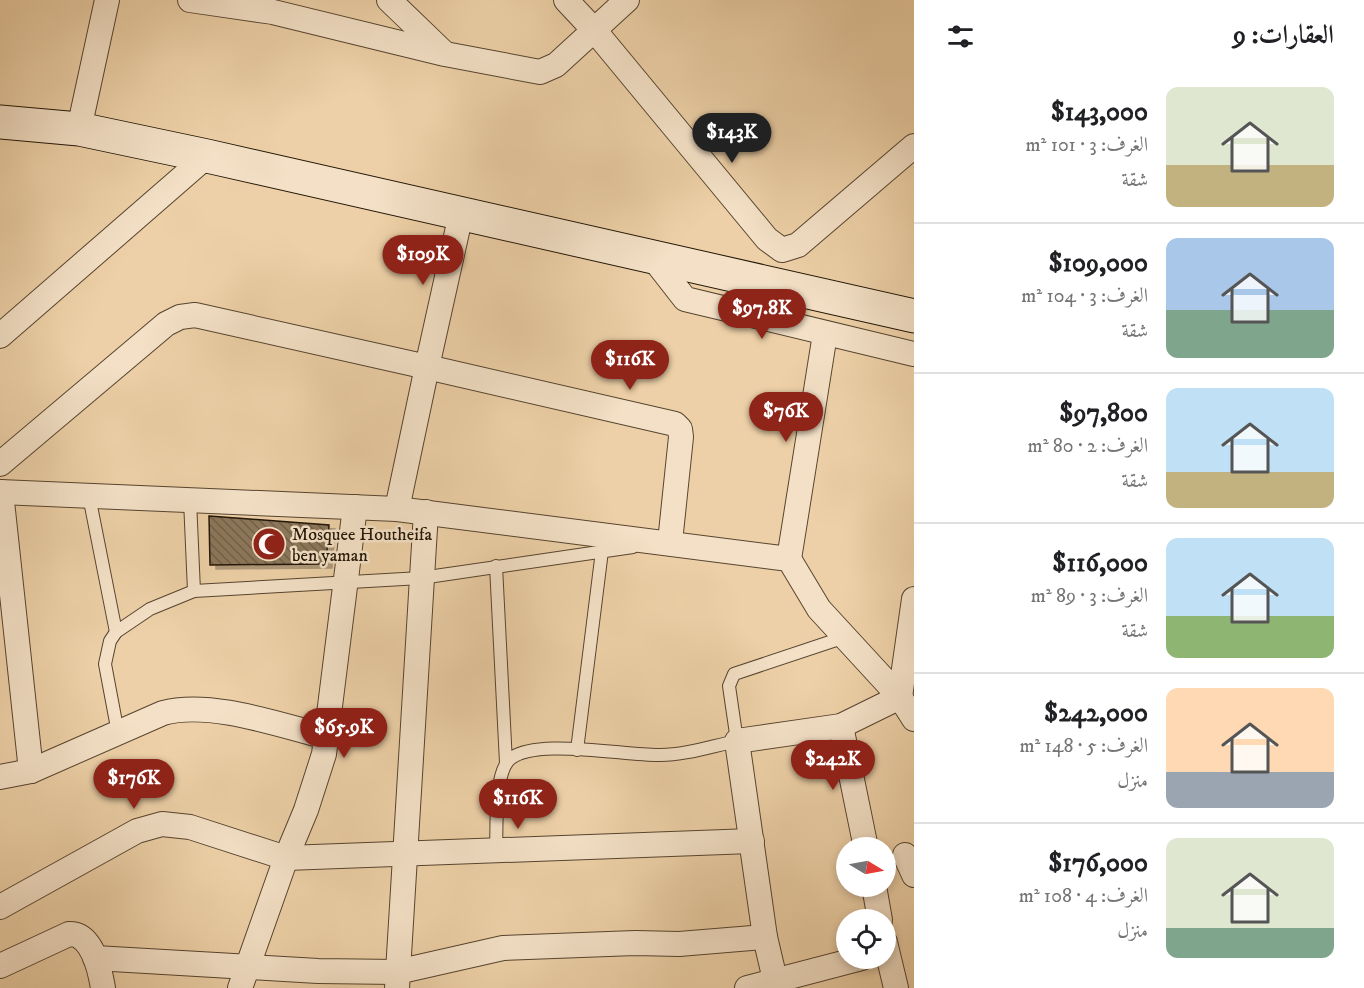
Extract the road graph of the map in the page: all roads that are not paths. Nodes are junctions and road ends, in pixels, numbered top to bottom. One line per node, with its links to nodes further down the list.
1 (107, 0): 10 (street)
2 (190, 0): 6 (street)
3 (389, 0): 8 (street)
4 (566, 0): 7 (street)
5 (627, 0): 7 (street)
6 (267, 6): 8 (street)
7 (595, 31): 8 (street); 11 (street)
8 (445, 54)
9 (0, 122): 10 (main road)
10 (79, 129): 12 (main road)
11 (914, 146)
12 (207, 156): 13 (main road); 17 (street)
13 (461, 214): 14 (main road); 19 (street)
14 (653, 258): 15 (main road); 16 (street)
15 (914, 316)
16 (825, 334): 18 (street); 29 (street)
17 (0, 336)
18 (914, 354)
19 (427, 367): 20 (street); 25 (street); 27 (street)
20 (0, 464)
21 (1, 492): 22 (street); 45 (street)
22 (89, 496): 23 (street); 35 (lane)
23 (190, 500): 24 (street); 33 (lane)
24 (355, 507): 25 (street); 32 (street)
25 (397, 508): 26 (street)
26 (426, 512): 27 (street); 31 (street)
27 (670, 542): 28 (lane); 29 (street)
28 (602, 551): 30 (lane); 43 (lane)
29 (789, 559): 36 (street)
30 (496, 566): 31 (lane); 44 (lane)
31 (421, 578): 32 (lane); 50 (street)
32 (346, 581): 33 (lane); 41 (street)
33 (194, 591): 35 (lane)
34 (914, 599): 37 (street)
35 (116, 632): 40 (lane)
36 (845, 637): 37 (street); 42 (lane)
37 (900, 697): 38 (street); 39 (street)
38 (914, 719)
39 (841, 726): 42 (street); 47 (street)
40 (118, 733): 41 (street); 45 (street)
41 (327, 736): 51 (street)
42 (737, 741): 43 (lane); 48 (street)
43 (577, 750): 44 (lane)
44 (506, 764): 49 (lane)
45 (31, 771): 46 (street)
46 (0, 777)
47 (864, 837)
48 (752, 841): 49 (street); 53 (street)
49 (496, 852): 50 (street)
50 (404, 855): 51 (street); 59 (street)
51 (286, 858): 52 (street); 58 (street)
52 (0, 907)
53 (765, 937): 59 (street); 60 (street)
54 (95, 958): 55 (street); 58 (street); 61 (street)
55 (0, 966)
56 (836, 966): 60 (street)
57 (891, 969): 63 (street)
58 (244, 977): 59 (street)
59 (397, 980)
60 (775, 984): 62 (street)
61 (103, 988)
62 (747, 988)
63 (896, 988)

